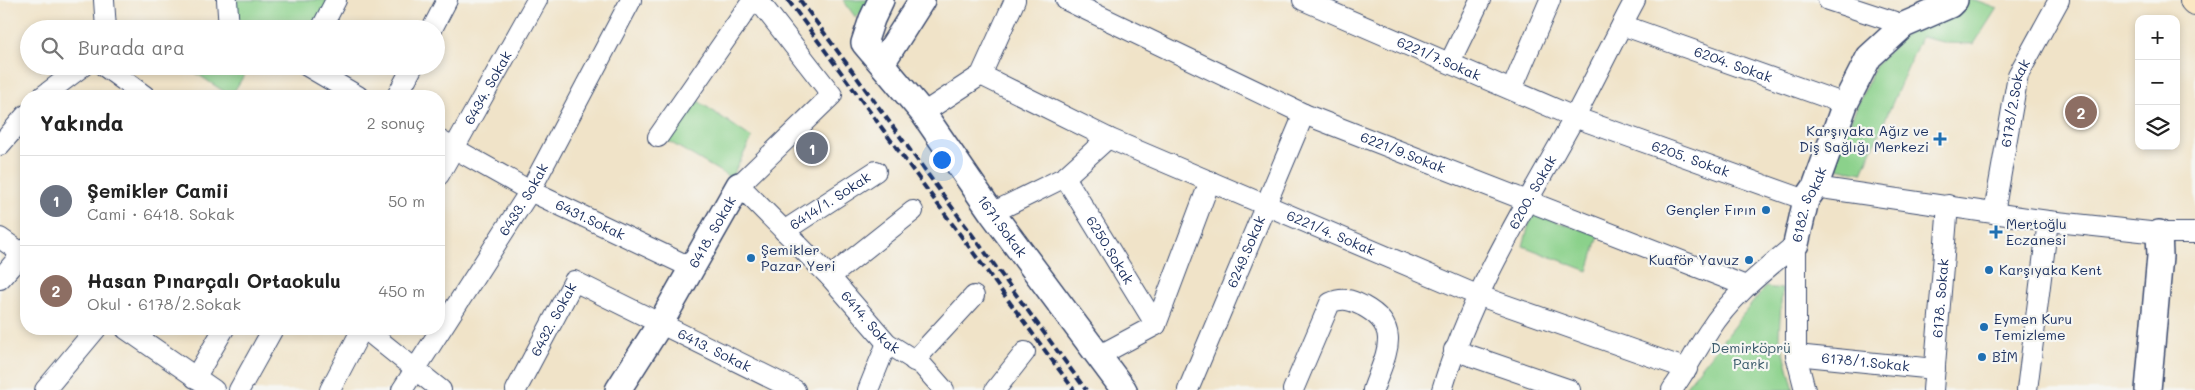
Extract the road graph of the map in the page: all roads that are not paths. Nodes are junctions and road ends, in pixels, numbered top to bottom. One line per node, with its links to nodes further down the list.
1 (104, 0): 20 (street)
2 (227, 0): 21 (street)
3 (336, 0): 22 (street)
4 (447, 0): 23 (street)
5 (537, 0): 45 (street, 6434. Sokak)
6 (631, 0): 51 (street, 6433. Sokak)
7 (753, 0): 43 (street)
8 (758, 0): 50 (street, 6418. Sokak)
9 (882, 0): 26 (street, 1671.Sokak)
10 (922, 0): 26 (street)
11 (1015, 0): 32 (street)
12 (1066, 0): 40 (street, 6221/9.Sokak)
13 (1303, 0): 27 (street, 6221/7.Sokak)
14 (1480, 0): 27 (street)
15 (1550, 0): 37 (street)
16 (1635, 0): 24 (street, 6200. Sokak)
17 (1828, 0): 25 (street)
18 (1955, 0): 25 (street, 6182. Sokak)
19 (2058, 0): 58 (street, 6178/2.Sokak)
20 (105, 20)
21 (228, 20)
22 (326, 20)
23 (437, 20)
24 (1622, 25): 38 (street, 6204. Sokak); 41 (street, 6200. Sokak)
25 (1904, 25): 38 (street, 6182. Sokak)
26 (882, 62): 39 (street, 1671.Sokak)
27 (1450, 62): 37 (street, 6221/7.Sokak)
28 (71, 75): 33 (street)
29 (116, 75): 34 (street)
30 (322, 75): 35 (street)
31 (408, 75): 36 (street)
32 (981, 75): 39 (street); 44 (street, 6221/4. Sokak)
33 (50, 90)
34 (137, 90)
35 (348, 90)
36 (400, 90)
37 (1512, 90): 41 (street, 6221/7.Sokak)
38 (1844, 104): 52 (street, 6182. Sokak)
39 (923, 113): 57 (street, 1671.Sokak)
40 (1304, 114): 53 (street, 6221/9.Sokak); 55 (street, 6249.Sokak)
41 (1574, 117): 52 (street, 6205. Sokak); 53 (street, 6200. Sokak)
42 (20, 122): 46 (street)
43 (658, 137)
44 (1108, 138): 48 (street); 49 (street, 6221/4. Sokak)
45 (446, 144): 51 (street, 6431.Sokak)
46 (0, 146)
47 (876, 171): 60 (street, 6414/1. Sokak)
48 (1065, 177): 57 (street); 75 (street, 6250.Sokak)
49 (1210, 181): 55 (street, 6221/4. Sokak); 75 (street)
50 (739, 185): 60 (street, 6414. Sokak); 67 (street, 6418. Sokak)
51 (530, 191): 67 (street, 6431.Sokak); 73 (street, 6433. Sokak)
52 (1810, 193): 54 (street, 6205. Sokak); 64 (street, 6182. Sokak)
53 (1527, 200): 70 (street, 6221/9.Sokak); 71 (street, 6200. Sokak)
54 (1948, 205): 58 (street, 6205. Sokak); 90 (street, 6178. Sokak)
55 (1267, 206): 71 (street, 6221/4. Sokak); 108 (street, 6249.Sokak)
56 (913, 211): 68 (street)
57 (992, 213): 86 (street, 1671.Sokak)
58 (1994, 213): 59 (street, 6205. Sokak)
59 (2048, 221): 62 (street, 6205. Sokak); 115 (street)
60 (784, 232): 68 (street, 6414. Sokak)
61 (2195, 233): 62 (street, 6205. Sokak)
62 (2159, 234): 116 (street)
63 (0, 238): 65 (street)
64 (1796, 244): 70 (street, 6182. Sokak); 87 (street)
65 (20, 249)
66 (20, 257): 69 (street)
67 (690, 267): 74 (street, 6418. Sokak)
68 (830, 277): 83 (street, 6414. Sokak)
69 (0, 279)
70 (1746, 286): 91 (street, 6182. Sokak)
71 (1477, 294): 84 (street, 6200. Sokak); 91 (street, 6221/4. Sokak)
72 (976, 299): 88 (street)
73 (445, 322)
74 (660, 324): 93 (street, 6413. Sokak); 101 (street, 6432. Sokak); 102 (street, 6418. Sokak)
75 (1156, 324): 86 (street)
76 (91, 335): 95 (street)
77 (134, 335): 92 (street)
78 (220, 335): 92 (street)
79 (269, 335): 97 (street)
80 (360, 335): 98 (street)
81 (371, 335): 89 (street)
82 (436, 335): 89 (street, 6433. Sokak)
83 (888, 343): 88 (street, 6414. Sokak); 104 (street)
84 (1454, 350): 94 (street); 111 (street, 6200. Sokak)
85 (1025, 352): 106 (street)
86 (1100, 355): 107 (street, 1671.Sokak)
87 (1796, 355): 90 (street, 6178/1.Sokak); 113 (street)
88 (918, 363): 105 (street, 6414. Sokak)
89 (415, 368): 99 (street, 6433. Sokak); 100 (street)
90 (1935, 368): 114 (street, 6178. Sokak)
91 (1687, 369): 112 (street, 6182. Sokak)
92 (195, 378): 96 (street)
93 (775, 386): 103 (street, 6413. Sokak)
94 (1558, 388)
95 (45, 390)
96 (214, 390)
97 (239, 390)
98 (330, 390)
99 (402, 390)
100 (442, 390)
101 (516, 390)
102 (618, 390)
103 (795, 390)
104 (868, 390)
105 (944, 390)
106 (995, 390)
107 (1124, 390)
108 (1188, 390)
109 (1293, 390): 110 (street)
110 (1373, 390)
111 (1442, 390)
112 (1672, 390)
113 (1805, 390)
114 (1933, 390)
115 (2027, 390)
116 (2148, 390)

